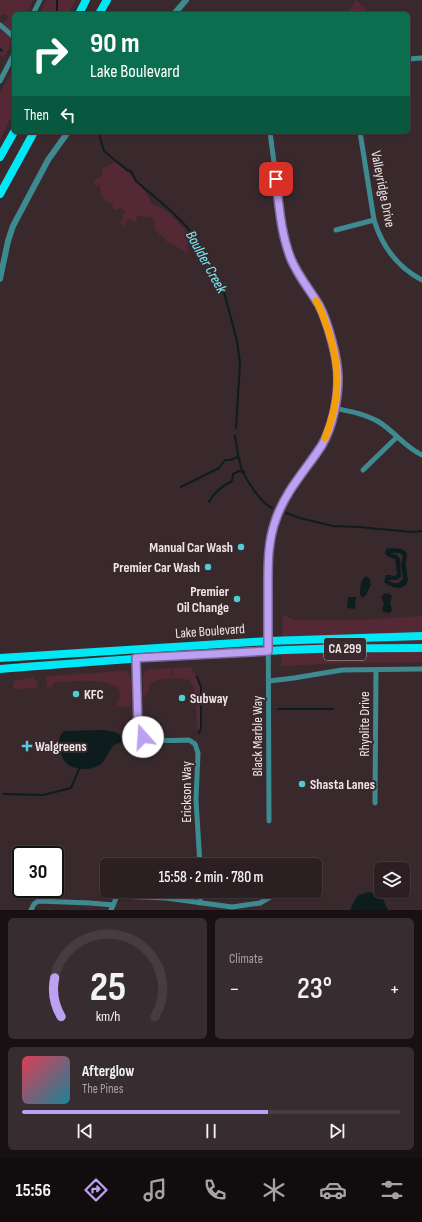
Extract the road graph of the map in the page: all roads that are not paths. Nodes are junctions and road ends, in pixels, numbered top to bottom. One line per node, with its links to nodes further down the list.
1 (40, 0): 5 (street)
2 (86, 0): 6 (main road)
3 (107, 0): 7 (main road)
4 (186, 0): 8 (street)
5 (34, 12)
6 (79, 12)
7 (100, 12)
8 (176, 12)
9 (0, 25): 10 (street)
10 (12, 35)
11 (12, 58): 14 (street)
12 (422, 58): 13 (street)
13 (410, 59)
14 (0, 81)
15 (13, 134): 20 (main road)
16 (33, 134): 21 (main road)
17 (66, 134): 24 (street)
18 (270, 134): 26 (street, Black Marble Way)
19 (360, 134): 22 (street, Valleyridge Drive)
20 (0, 157)
21 (0, 194)
22 (374, 220): 23 (street); 25 (street, Valleyridge Drive)
23 (336, 230)
24 (0, 279)
25 (422, 280)
26 (334, 408): 27 (street); 31 (street, Black Marble Way)
27 (397, 437): 28 (street); 29 (street)
28 (422, 455)
29 (364, 470)
30 (422, 636): 31 (main road, Lake Boulevard / CA 299)
31 (268, 640): 33 (main road, Lake Boulevard / CA 299); 34 (street, Black Marble Way)
32 (422, 648): 34 (main road, Lake Boulevard / CA 299)
33 (136, 649): 35 (main road, Lake Boulevard / CA 299); 36 (street, Erickson Way)
34 (268, 651): 36 (main road, Lake Boulevard / CA 299); 40 (street, Black Marble Way)
35 (0, 658)
36 (136, 658): 37 (main road, Lake Boulevard / CA 299); 43 (street, Erickson Way)
37 (0, 668)
38 (422, 669): 39 (street)
39 (376, 670): 40 (street); 41 (street, Rhyolite Drive)
40 (269, 681): 42 (street, Black Marble Way)
41 (376, 802)
42 (269, 821)
43 (200, 858)
44 (200, 898): 46 (street)
45 (268, 898): 48 (street)
46 (200, 903): 47 (street); 48 (street)
47 (112, 908): 49 (street)
48 (232, 909)
49 (31, 910)

